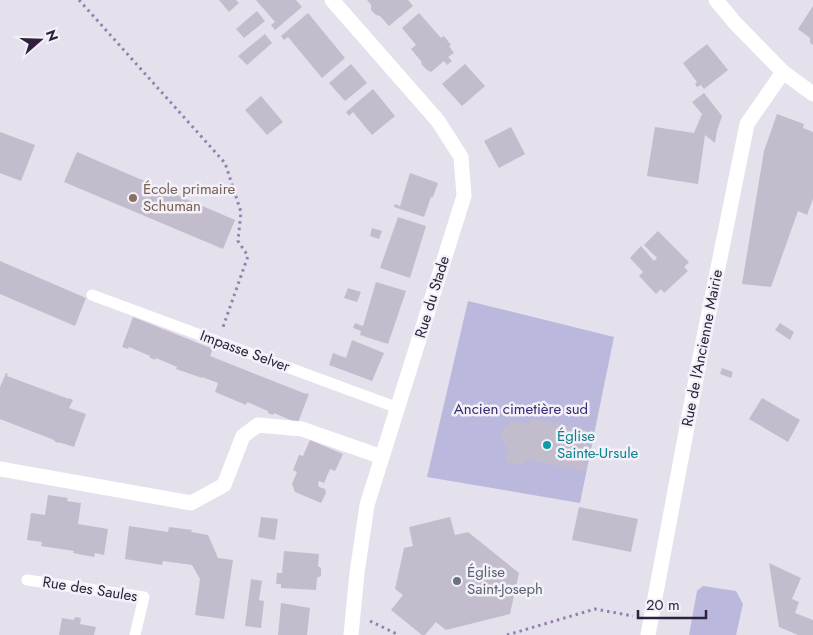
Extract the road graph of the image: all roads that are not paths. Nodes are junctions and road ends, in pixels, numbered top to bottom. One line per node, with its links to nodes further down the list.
1 (332, 0): 6 (street, Rue du Stade)
2 (716, 0): 3 (street)
3 (783, 72): 4 (street); 12 (street, Rue de l'Ancienne Mairie)
4 (813, 94)
5 (92, 295): 6 (lane, Impasse Selver)
6 (398, 408): 7 (street, Rue du Stade)
7 (382, 457): 8 (street); 11 (street, Rue du Stade)
8 (0, 469)
9 (27, 580): 10 (lane, Rue des Saules)
10 (135, 635)
11 (351, 635)
12 (648, 635)

